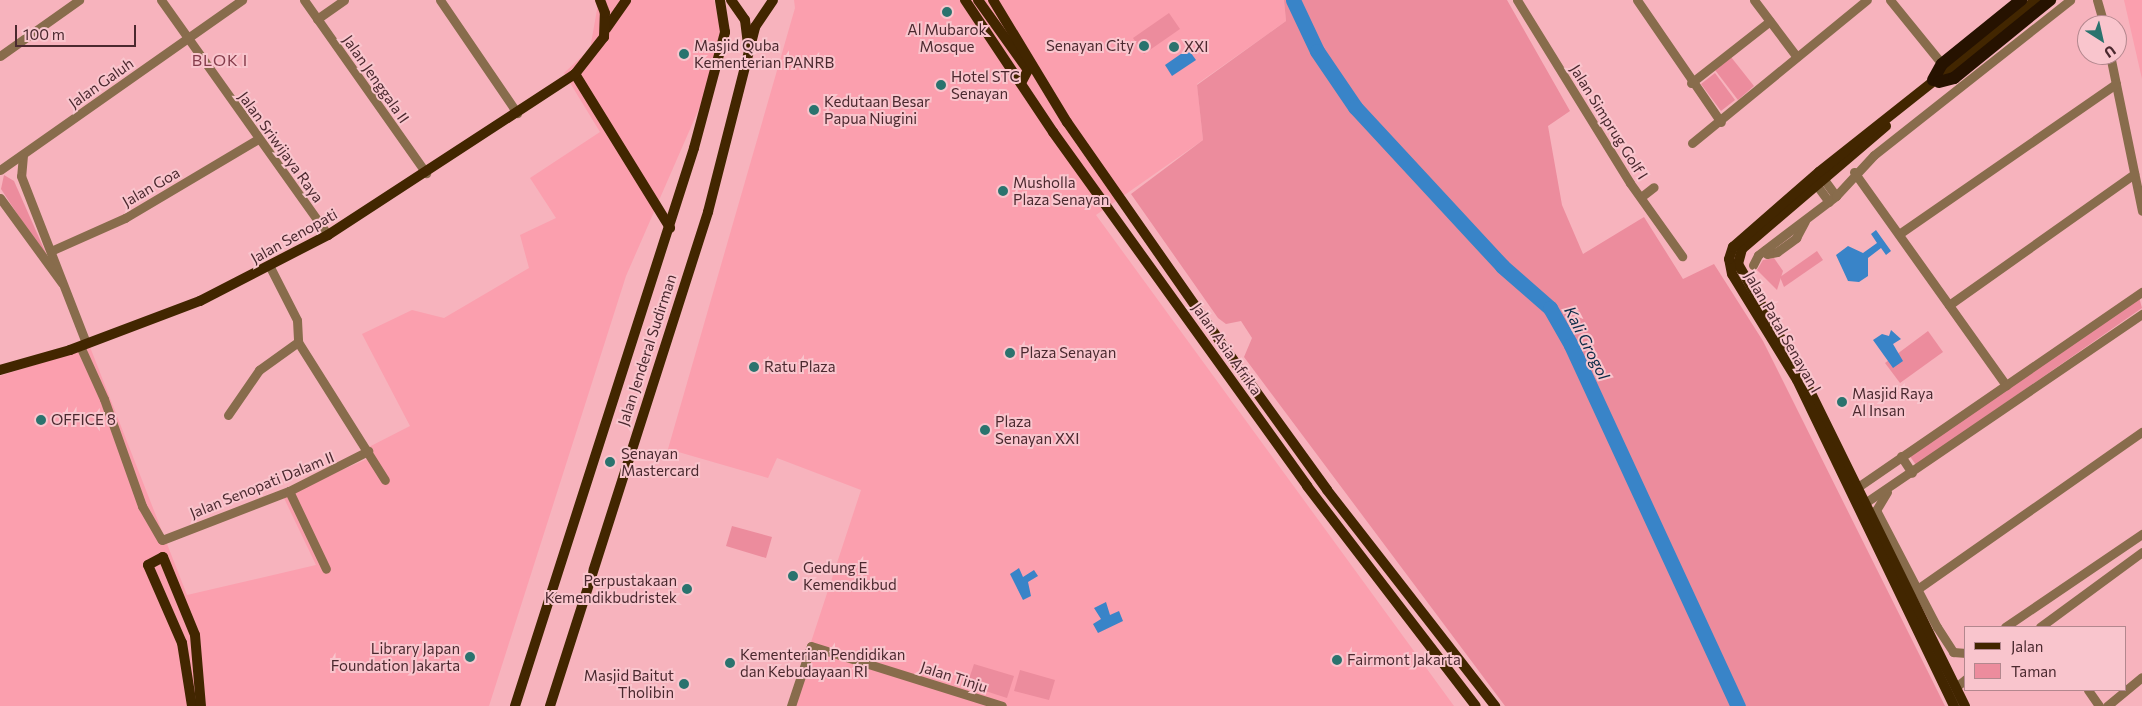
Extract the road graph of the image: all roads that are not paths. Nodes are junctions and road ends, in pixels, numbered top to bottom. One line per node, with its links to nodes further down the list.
1 (80, 0): 31 (street)
2 (161, 0): 30 (street, Jalan Sriwijaya Raya)
3 (242, 0): 30 (street, Jalan Galuh)
4 (304, 0): 27 (street, Jalan Jenggala II)
5 (344, 0): 27 (street)
6 (440, 0): 40 (street)
7 (600, 0): 29 (main road)
8 (626, 0): 29 (main road)
9 (720, 0): 56 (main road, Jalan Jenderal Sudirman)
10 (731, 0): 33 (main road)
11 (773, 0): 33 (main road)
12 (965, 0): 37 (main road, Jalan Asia Afrika)
13 (978, 0): 37 (main road)
14 (993, 0): 69 (main road, Jalan Asia Afrika)
15 (1528, 0): 25 (street)
16 (1637, 0): 38 (street)
17 (1754, 0): 28 (street)
18 (1867, 0): 32 (street)
19 (1890, 0): 35 (street)
20 (2021, 0): 35 (highway)
21 (2036, 0): 35 (main road, Jalan Patal Senayan I)
22 (2050, 0): 35 (highway)
23 (2070, 0): 46 (street)
24 (2097, 0): 26 (street)
25 (1519, 3): 52 (street, Jalan Simprug Golf I)
26 (2101, 15)
27 (317, 19): 47 (street, Jalan Jenggala II)
28 (1770, 21): 32 (street); 38 (street)
29 (606, 28): 36 (main road)
30 (188, 39): 42 (street, Jalan Sriwijaya Raya); 44 (street, Jalan Galuh)
31 (0, 56)
32 (1797, 57): 41 (street)
33 (748, 59): 103 (main road, Jalan Jenderal Sudirman)
34 (2112, 65): 39 (street)
35 (1942, 73): 50 (main road, Jalan Patal Senayan I)
36 (575, 74): 40 (main road, Jalan Senopati); 56 (main road)
37 (1021, 83): 70 (main road, Jalan Asia Afrika)
38 (1691, 83): 41 (street)
39 (2116, 84): 48 (street); 57 (street)
40 (517, 113): 47 (main road, Jalan Senopati)
41 (1721, 122): 43 (street)
42 (258, 139): 58 (street, Jalan Sriwijaya Raya); 59 (street, Jalan Goa)
43 (1692, 143)
44 (23, 155): 45 (street, Jalan Galuh); 49 (street)
45 (1, 170): 49 (street)
46 (1854, 172): 54 (street); 57 (street)
47 (426, 173): 58 (main road, Jalan Senopati)
48 (2134, 174): 55 (street); 65 (street)
49 (21, 176): 59 (street)
50 (1818, 179): 54 (street); 81 (main road, Jalan Patal Senayan I)
51 (1654, 187): 52 (street)
52 (1641, 197): 60 (street, Jalan Simprug Golf I)
53 (0, 198): 63 (street)
54 (1832, 199): 61 (street)
55 (2142, 211)
56 (670, 228): 102 (main road, Jalan Jenderal Sudirman)
57 (1899, 234): 65 (street)
58 (328, 235): 62 (main road, Jalan Senopati)
59 (53, 250): 63 (street)
60 (1682, 256)
61 (1753, 265)
62 (270, 267): 67 (street); 68 (main road, Jalan Senopati)
63 (56, 270): 68 (street)
64 (2142, 292): 72 (street)
65 (1950, 305): 72 (street)
66 (2142, 314): 77 (street)
67 (298, 342): 73 (street); 75 (street)
68 (83, 345): 71 (main road, Jalan Senopati); 80 (street, Jalan Senopati Dalam II)
69 (1228, 352): 70 (main road); 95 (main road, Jalan Asia Afrika)
70 (1216, 361): 99 (main road, Jalan Asia Afrika)
71 (0, 370)
72 (2006, 384): 76 (street)
73 (228, 415)
74 (2142, 432): 86 (street)
75 (368, 452): 78 (street); 80 (street, Jalan Senopati Dalam II)
76 (1902, 456): 77 (street); 81 (street)
77 (1912, 473): 79 (street)
78 (385, 480)
79 (1893, 485): 82 (street); 86 (street)
80 (289, 491): 85 (street)
81 (1853, 491): 82 (main road, Jalan Patal Senayan I)
82 (1861, 506): 94 (main road, Jalan Patal Senayan I); 107 (main road, Jalan Patal Senayan I)
83 (2142, 534): 89 (street)
84 (2142, 552): 90 (street)
85 (326, 569)
86 (1916, 590): 91 (street)
87 (186, 609): 88 (main road); 88 (main road); 101 (main road)
88 (170, 613): 100 (main road)
89 (2006, 626)
90 (2043, 626)
91 (1964, 653)
92 (2142, 677): 96 (street)
93 (1964, 681): 94 (street)
94 (1956, 687): 108 (main road, Jalan Patal Senayan I)
95 (1482, 689): 99 (main road); 106 (main road, Jalan Asia Afrika)
96 (2127, 689)
97 (2089, 691): 109 (street)
98 (2125, 691): 110 (street)
99 (1473, 702)
100 (192, 706)
101 (201, 706)
102 (516, 706)
103 (550, 706)
104 (791, 706): 105 (street, Jalan Tinju)
105 (1002, 706)
106 (1495, 706)
107 (1954, 706)
108 (1965, 706)
109 (2099, 706)
110 (2107, 706)

